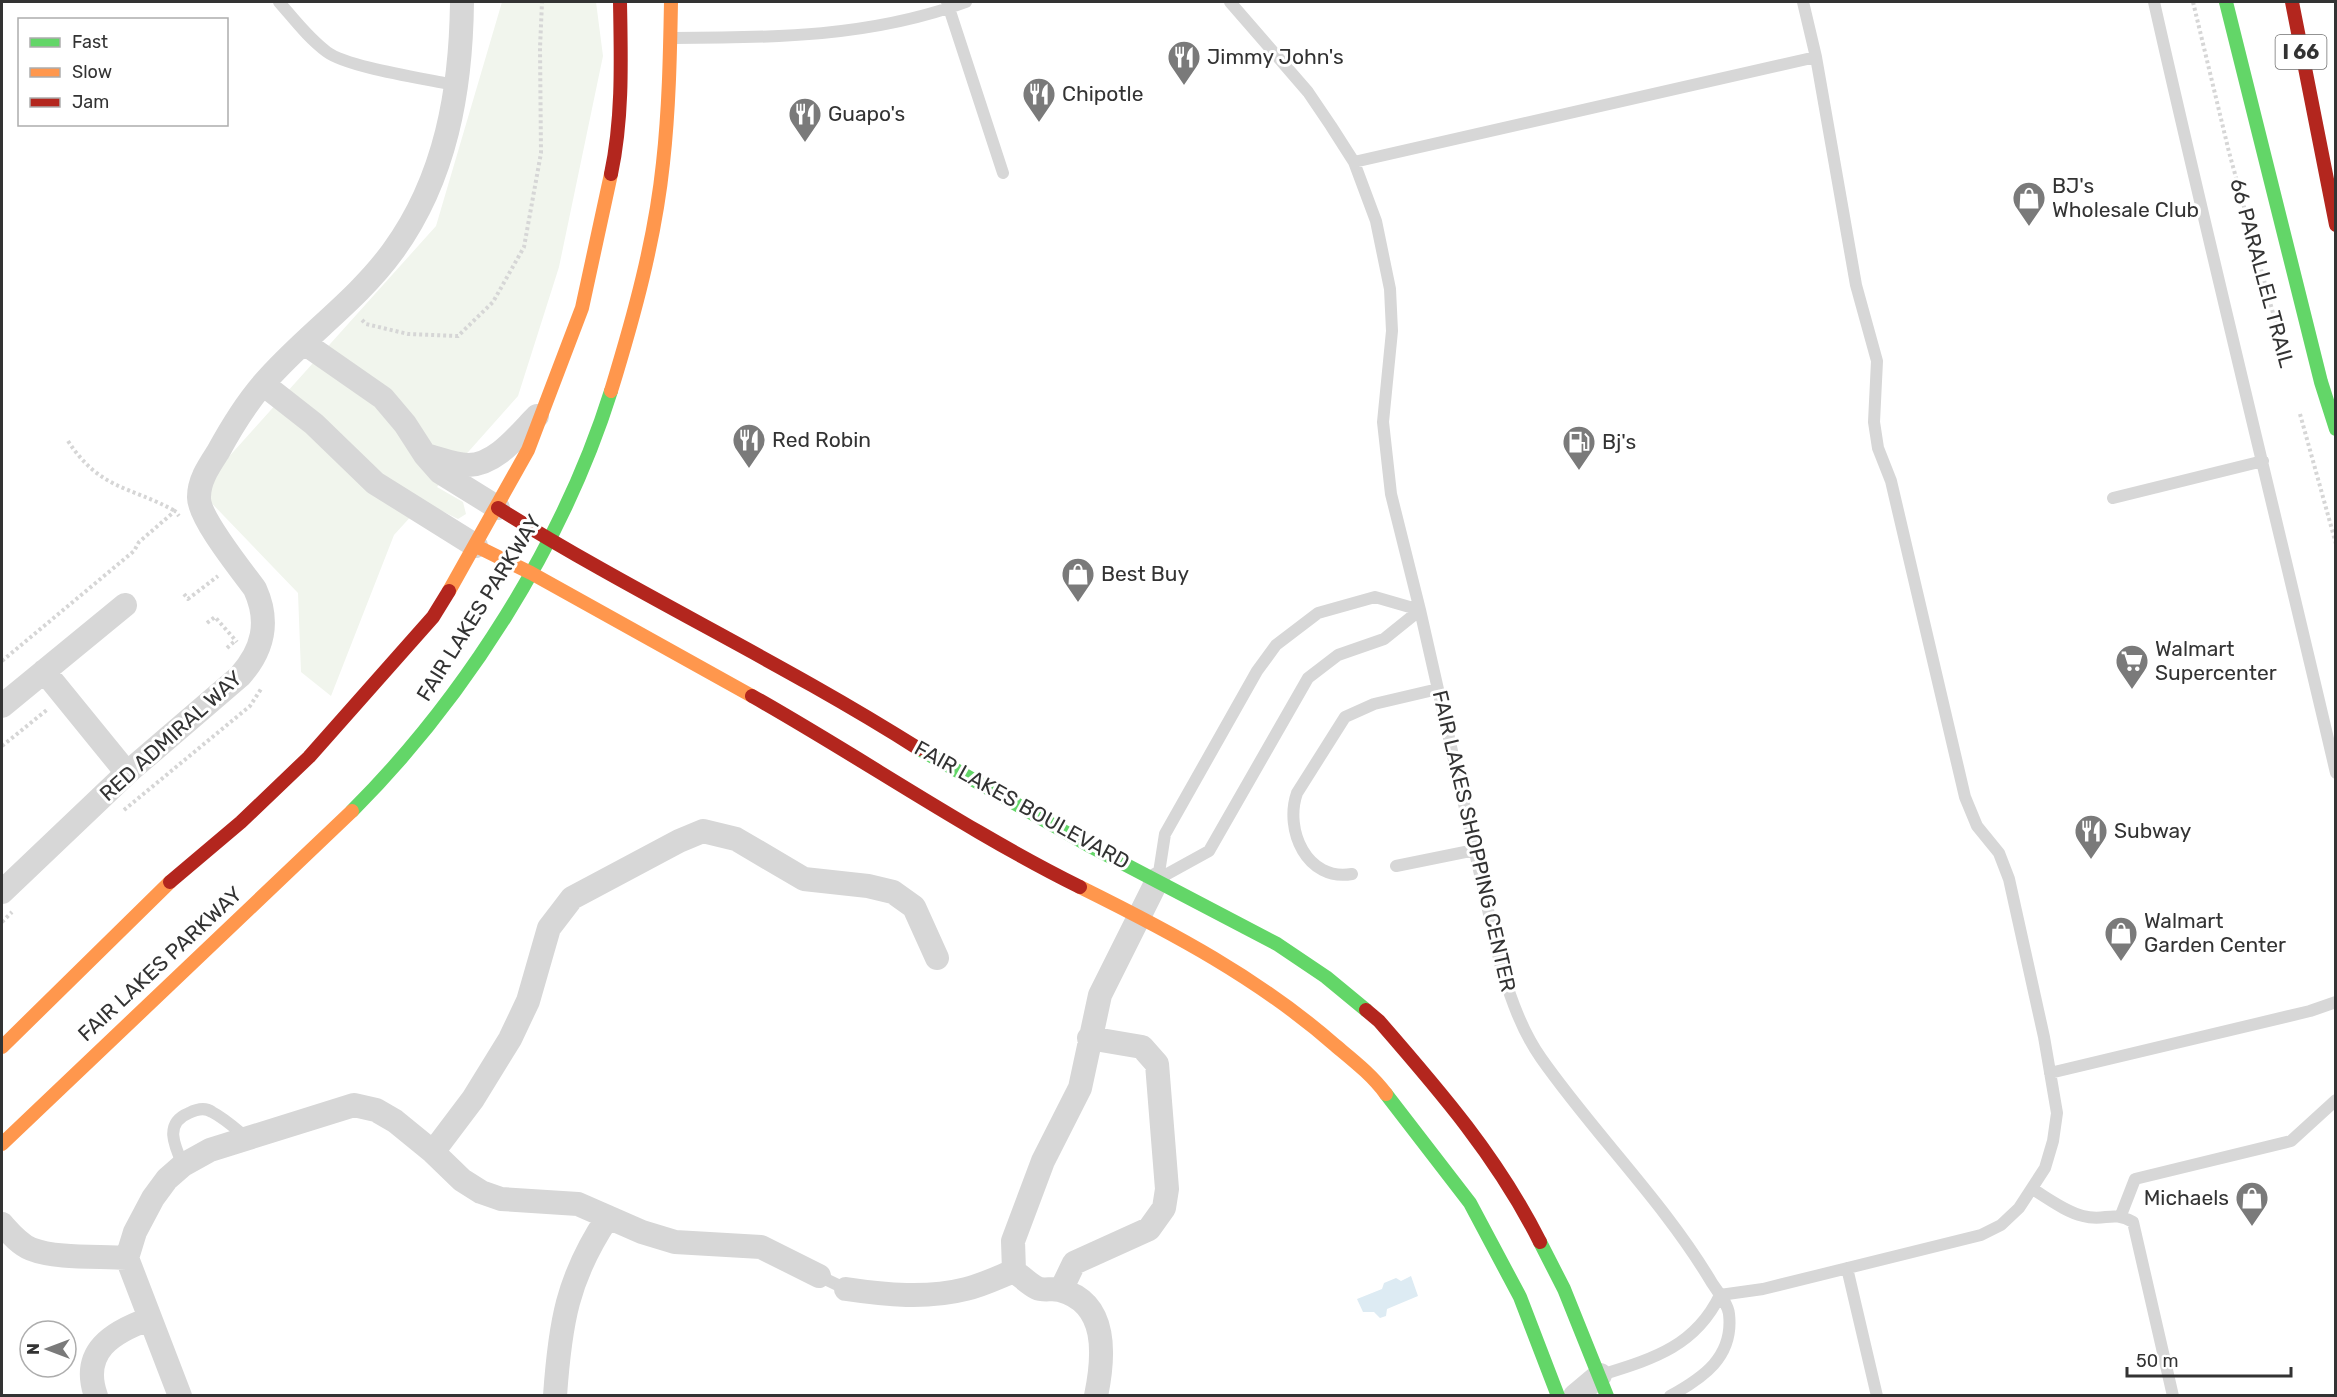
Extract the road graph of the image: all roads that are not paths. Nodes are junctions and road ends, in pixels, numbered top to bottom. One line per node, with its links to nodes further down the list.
1 (279, 2): 14 (lane)
2 (462, 2): 14 (street)
3 (620, 2): 20 (main road, FAIR LAKES PARKWAY)
4 (671, 2): 12 (main road, FAIR LAKES PARKWAY)
5 (966, 2): 11 (lane)
6 (1230, 2): 15 (lane, FAIR LAKES SHOPPING CENTER)
7 (1803, 2): 13 (lane)
8 (2154, 2): 23 (lane)
9 (2226, 2): 21 (main road)
10 (2292, 2): 17 (main road, I 66)
11 (948, 5): 12 (lane); 16 (lane)
12 (671, 38): 26 (main road, FAIR LAKES PARKWAY)
13 (1816, 57): 15 (lane); 46 (lane)
14 (458, 86): 18 (street)
15 (1354, 162): 30 (lane, FAIR LAKES SHOPPING CENTER)
16 (1003, 173)
17 (2336, 225)
18 (304, 343): 19 (street); 22 (street, FAIR LAKES BOULEVARD)
19 (263, 384): 27 (street, FAIR LAKES BOULEVARD); 34 (street, RED ADMIRAL WAY)
20 (545, 408): 22 (street); 25 (main road, FAIR LAKES PARKWAY)
21 (2336, 429)
22 (425, 455): 25 (street, FAIR LAKES BOULEVARD)
23 (2263, 461): 24 (lane); 35 (lane)
24 (2113, 498)
25 (498, 508): 26 (main road, FAIR LAKES BOULEVARD); 27 (main road, FAIR LAKES PARKWAY)
26 (549, 540): 28 (main road, FAIR LAKES PARKWAY); 39 (main road, FAIR LAKES BOULEVARD)
27 (476, 546): 28 (main road, FAIR LAKES BOULEVARD); 45 (main road, FAIR LAKES PARKWAY)
28 (531, 573): 41 (main road, FAIR LAKES BOULEVARD); 49 (main road, FAIR LAKES PARKWAY)
29 (124, 605): 31 (street)
30 (1420, 610): 32 (lane, FAIR LAKES SHOPPING CENTER); 39 (lane); 39 (lane)
31 (44, 671): 33 (street); 34 (street)
32 (1438, 689): 36 (lane, FAIR LAKES SHOPPING CENTER); 38 (lane)
33 (2, 706)
34 (127, 772): 40 (street, RED ADMIRAL WAY)
35 (2336, 773)
36 (1475, 850): 37 (lane); 62 (lane, FAIR LAKES SHOPPING CENTER)
37 (1396, 866)
38 (1353, 874)
39 (1158, 879): 41 (street); 64 (main road, FAIR LAKES BOULEVARD)
40 (2, 892)
41 (1139, 916): 44 (street); 69 (main road, FAIR LAKES BOULEVARD)
42 (938, 958): 50 (street)
43 (2336, 1002): 46 (lane)
44 (1089, 1038): 58 (street); 61 (street)
45 (2, 1047)
46 (2050, 1073): 52 (lane)
47 (2336, 1100): 53 (lane)
48 (247, 1138): 50 (street); 51 (street); 51 (lane)
49 (2, 1144)
50 (433, 1152): 54 (street)
51 (183, 1165): 56 (street)
52 (2034, 1190): 53 (lane); 57 (lane)
53 (2121, 1215): 73 (lane)
54 (608, 1217): 59 (street); 67 (street)
55 (2, 1224): 56 (street)
56 (127, 1258): 63 (street)
57 (1847, 1268): 62 (lane); 72 (lane)
58 (1014, 1271): 60 (street); 61 (street)
59 (819, 1276): 60 (lane)
60 (846, 1289)
61 (1061, 1290): 68 (street)
62 (1720, 1295): 64 (lane); 71 (lane, FAIR LAKES SHOPPING CENTER)
63 (149, 1319): 65 (street); 66 (street)
64 (1604, 1385): 70 (street)
65 (96, 1395)
66 (180, 1395)
67 (555, 1395)
68 (1096, 1395)
69 (1558, 1395)
70 (1575, 1395)
71 (1670, 1395)
72 (1877, 1395)
73 (2173, 1395)

